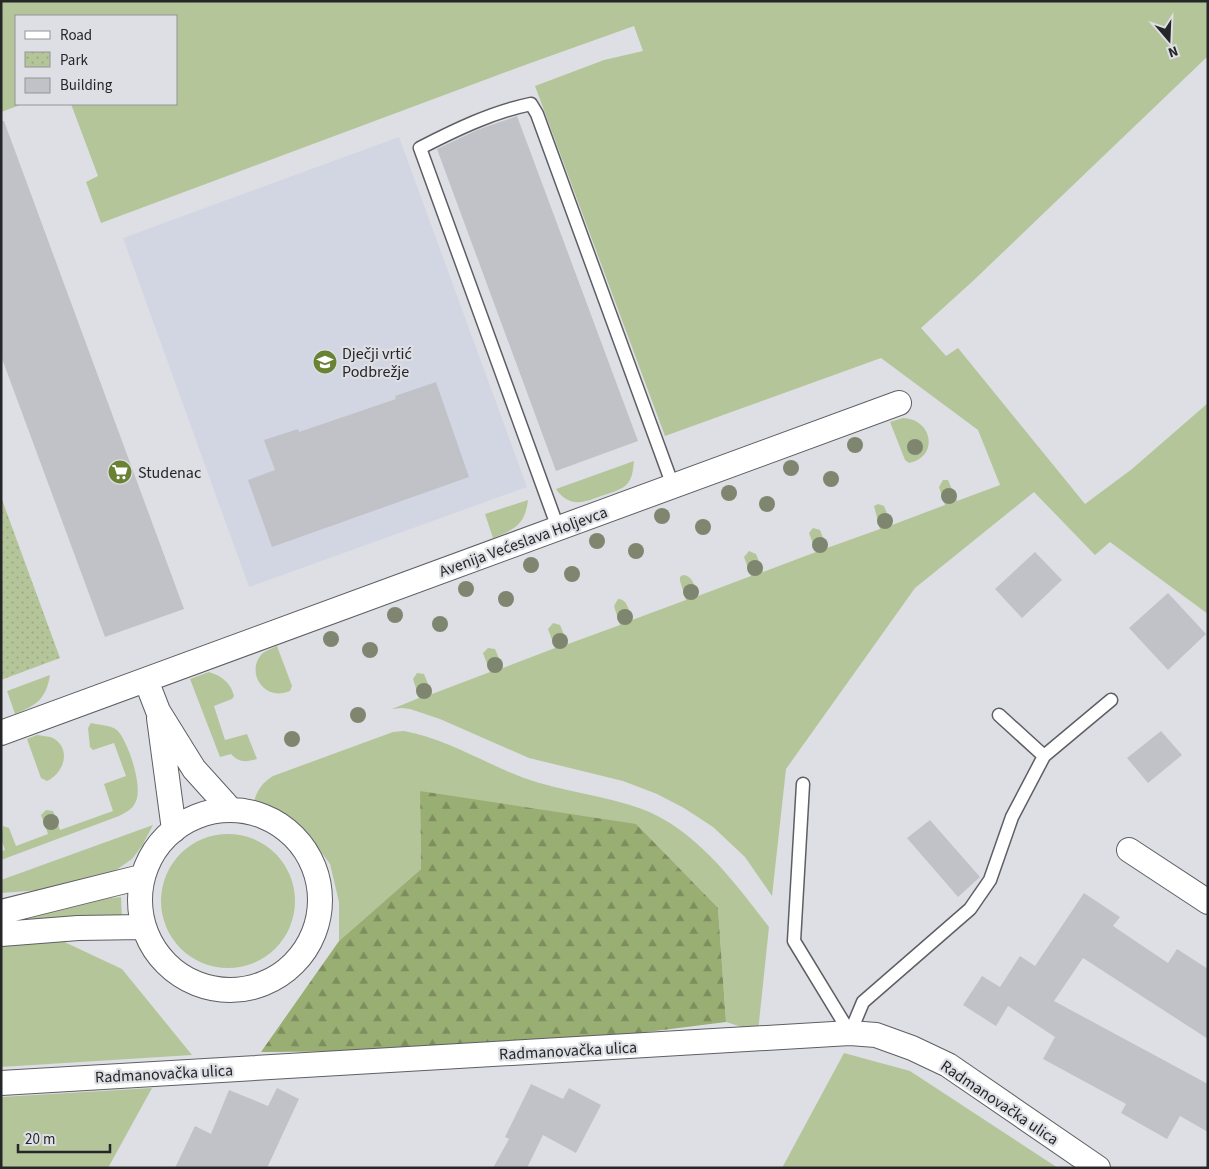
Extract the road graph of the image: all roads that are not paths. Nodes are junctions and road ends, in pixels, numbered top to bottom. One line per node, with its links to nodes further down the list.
1 (899, 403): 2 (street, Avenija Većeslava Holjevca)
2 (673, 486): 3 (street, Avenija Većeslava Holjevca); 3 (lane)
3 (558, 528): 4 (street, Avenija Većeslava Holjevca)
4 (146, 680): 6 (street); 8 (street, Avenija Većeslava Holjevca)
5 (1111, 700): 9 (lane)
6 (158, 712): 11 (street); 12 (street)
7 (999, 715): 9 (lane)
8 (1, 733)
9 (1044, 756): 19 (lane)
10 (804, 784): 19 (lane)
11 (231, 810): 12 (street); 17 (street)
12 (174, 830): 14 (street)
13 (1129, 850): 15 (street)
14 (141, 877): 16 (street); 17 (street)
15 (1208, 902)
16 (1, 912)
17 (143, 927): 18 (street)
18 (1, 934)
19 (850, 1033): 20 (street, Radmanovačka ulica); 21 (street, Radmanovačka ulica)
20 (1, 1083)
21 (1098, 1168)

